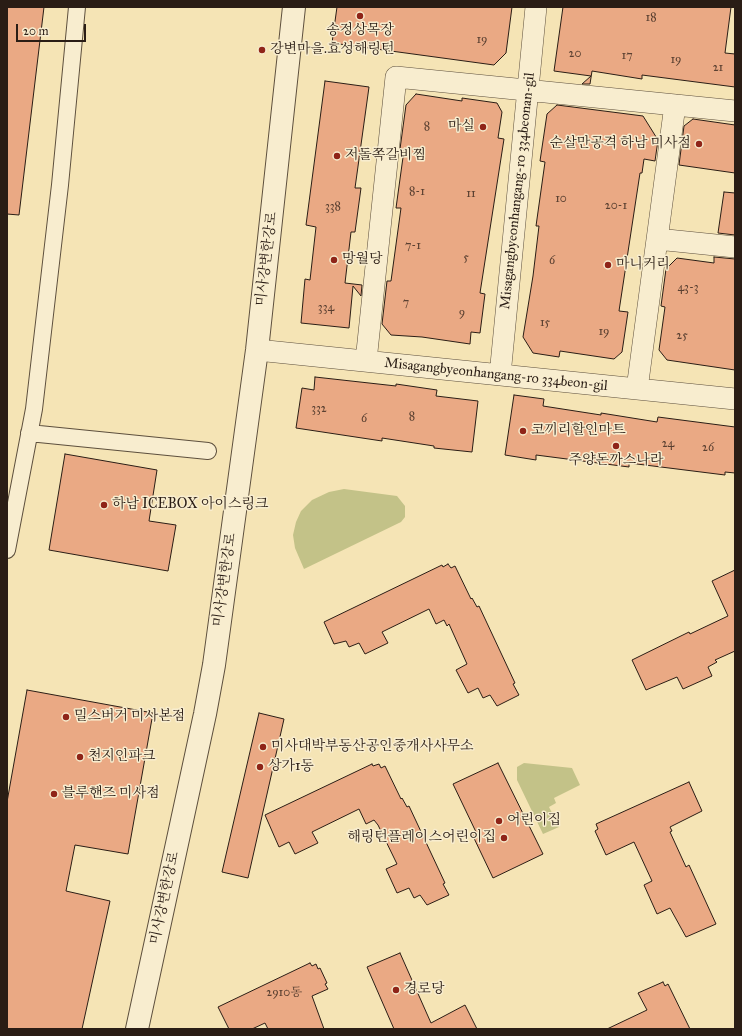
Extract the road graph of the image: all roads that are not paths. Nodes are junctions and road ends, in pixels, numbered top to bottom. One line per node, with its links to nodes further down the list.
1 (77, 7): 14 (street)
2 (294, 7): 9 (street, 미사강변한강로)
3 (536, 7): 4 (street, Misagangbyeonhangang-ro 334beonan-gil)
4 (528, 90): 5 (street); 10 (street); 11 (street, Misagangbyeonhangang-ro 334beonan-gil)
5 (676, 105): 6 (street); 7 (street)
6 (735, 111)
7 (658, 238): 8 (street); 12 (street)
8 (735, 247)
9 (257, 350): 10 (street, Misagangbyeonhangang-ro 334beon-gil); 17 (street, 미사강변한강로)
10 (366, 361): 11 (street, Misagangbyeonhangang-ro 334beon-gil)
11 (500, 375): 12 (street, Misagangbyeonhangang-ro 334beon-gil)
12 (637, 389): 13 (street, Misagangbyeonhangang-ro 334beon-gil)
13 (735, 399)
14 (29, 433): 15 (street); 16 (street)
15 (208, 451)
16 (7, 550)
17 (138, 1029)

